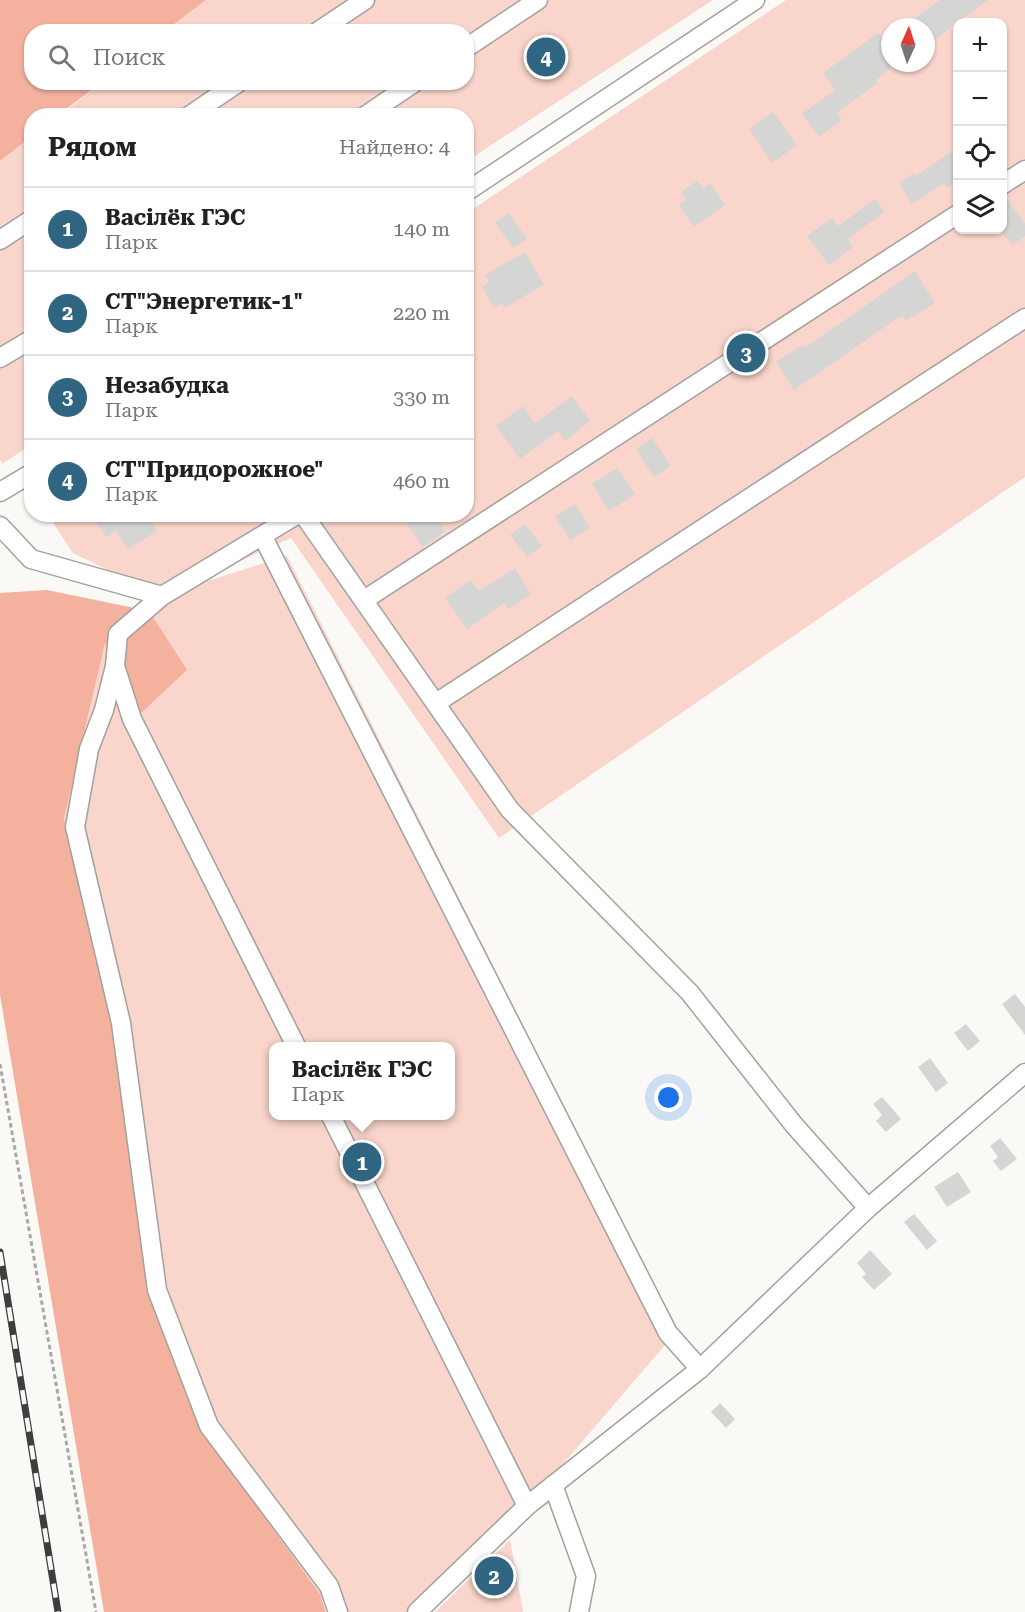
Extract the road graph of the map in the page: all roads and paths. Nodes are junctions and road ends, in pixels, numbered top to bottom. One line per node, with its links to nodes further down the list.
1 (365, 0): 4 (street)
2 (538, 0): 5 (street)
3 (755, 0): 12 (street)
4 (329, 24)
5 (474, 43)
6 (227, 90): 8 (street)
7 (403, 90): 9 (street)
8 (201, 108)
9 (377, 108)
10 (1025, 170): 11 (street)
11 (1007, 182)
12 (474, 187)
13 (953, 217): 26 (street)
14 (24, 224): 15 (street)
15 (0, 240)
16 (1025, 318): 28 (street)
17 (24, 344): 18 (street)
18 (0, 358)
19 (24, 477): 20 (street)
20 (0, 492)
21 (286, 522): 24 (street)
22 (309, 522): 26 (street)
23 (0, 526): 25 (street)
24 (263, 537): 25 (street); 34 (street)
25 (162, 596): 27 (street)
26 (364, 600): 28 (street)
27 (115, 666): 29 (street); 38 (street)
28 (436, 703): 33 (street)
29 (294, 1042)
30 (0, 1064): 37 (path)
31 (1025, 1073): 33 (street)
32 (333, 1120): 36 (street)
33 (868, 1208): 34 (street)
34 (700, 1369): 35 (street)
35 (553, 1485): 36 (street); 40 (street)
36 (527, 1506): 39 (street)
37 (96, 1612)
38 (338, 1612)
39 (417, 1612)
40 (579, 1612)

